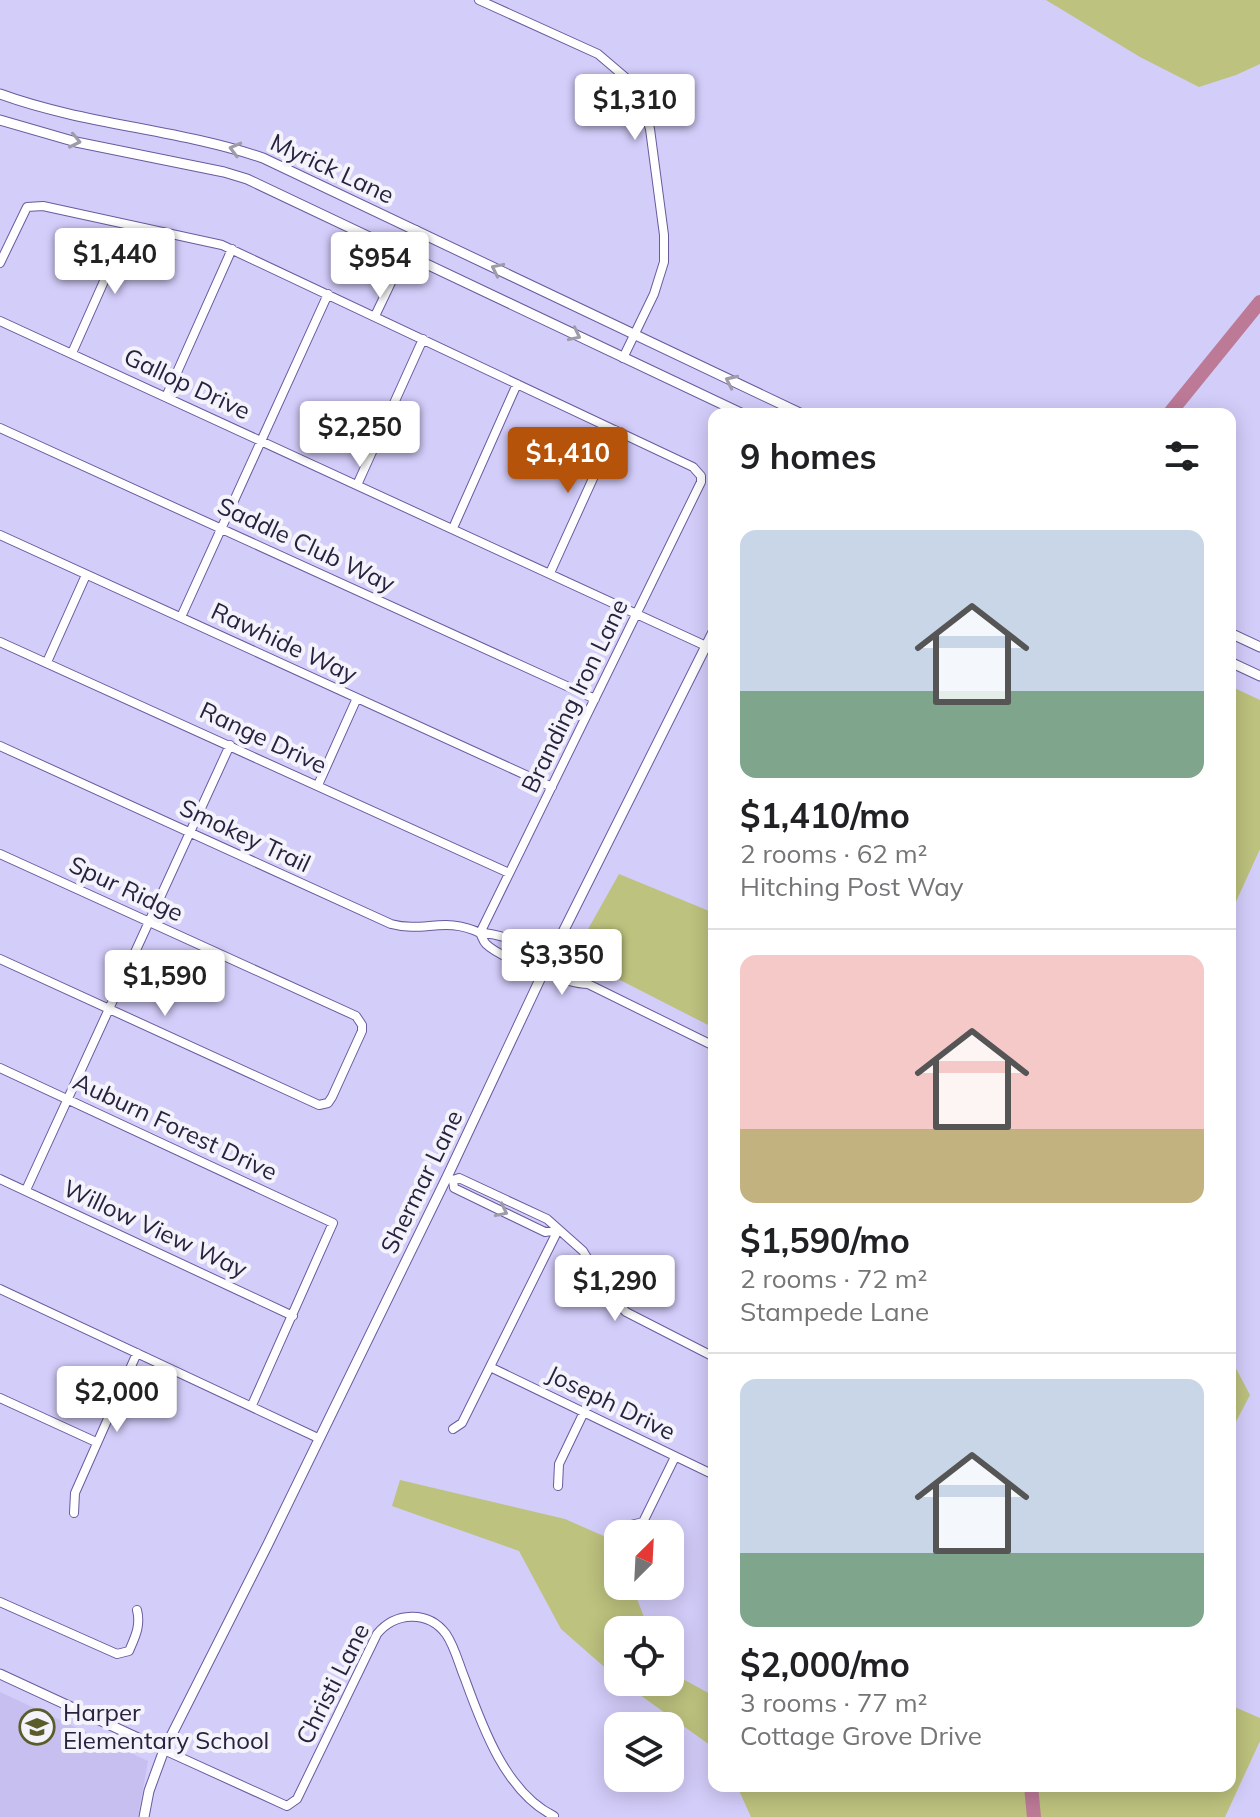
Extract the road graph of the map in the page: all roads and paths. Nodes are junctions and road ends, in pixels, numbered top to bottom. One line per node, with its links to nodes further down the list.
1 (479, 0): 12 (street)
2 (0, 94): 5 (street, Myrick Lane, one-way to 2)
3 (0, 120): 7 (street, Myrick Lane, one-way to 7)
4 (129, 225): 6 (street); 8 (street); 14 (street)
5 (416, 230): 7 (street); 12 (street, Myrick Lane, one-way to 5)
6 (232, 249): 9 (street); 17 (street)
7 (404, 253): 10 (street); 15 (street, Myrick Lane, one-way to 15)
8 (0, 263)
9 (328, 294): 10 (street); 22 (street)
10 (375, 316): 13 (street)
11 (0, 321): 14 (street, Gallop Drive)
12 (634, 335): 15 (street); 19 (street, Myrick Lane, one-way to 12)
13 (423, 339): 16 (street); 23 (street)
14 (72, 353): 17 (street, Gallop Drive)
15 (623, 358): 18 (street, Myrick Lane)
16 (517, 384): 21 (street); 25 (street)
17 (166, 397): 22 (street, Gallop Drive)
18 (730, 408)
19 (789, 408)
20 (0, 428): 24 (street, Saddle Club Way)
21 (615, 430): 27 (street); 29 (street, Branding Iron Lane)
22 (261, 440): 23 (street, Gallop Drive); 24 (street)
23 (357, 485): 25 (street, Gallop Drive)
24 (221, 528): 30 (street); 40 (street, Saddle Club Way)
25 (453, 528): 27 (street, Gallop Drive)
26 (0, 535): 28 (street, Rawhide Way)
27 (550, 573): 29 (street, Gallop Drive)
28 (86, 575): 30 (street, Rawhide Way); 36 (street)
29 (638, 614): 34 (street, Gallop Drive); 40 (street, Branding Iron Lane)
30 (181, 617): 39 (street, Rawhide Way)
31 (1236, 636): 35 (street)
32 (0, 642): 36 (street, Range Drive)
33 (708, 642): 34 (street, Shermar Lane)
34 (706, 646): 50 (street, Shermar Lane)
35 (1260, 647)
36 (47, 662): 41 (street, Range Drive)
37 (1236, 665): 38 (street)
38 (1260, 676)
39 (357, 698): 43 (street); 44 (street, Rawhide Way)
40 (595, 699): 44 (street, Branding Iron Lane)
41 (230, 745): 43 (street, Range Drive); 45 (street)
42 (0, 746): 45 (street, Smokey Trail)
43 (318, 785): 47 (street, Range Drive)
44 (552, 787): 47 (street, Branding Iron Lane)
45 (191, 833): 48 (street); 49 (street, Smokey Trail)
46 (0, 854): 48 (street, Spur Ridge)
47 (509, 873): 49 (street, Branding Iron Lane)
48 (150, 922): 54 (street); 54 (street, Spur Ridge)
49 (480, 933): 50 (street, Smokey Trail); 52 (street, Smokey Trail)
50 (550, 958): 52 (street, Shermar Lane); 53 (street, Smokey Trail)
51 (0, 959): 54 (street)
52 (543, 973): 53 (street, Smokey Trail); 59 (street, Shermar Lane)
53 (588, 984): 55 (street)
54 (109, 1010): 57 (street)
55 (708, 1043)
56 (0, 1068): 57 (street, Auburn Forest Drive)
57 (68, 1099): 60 (street); 63 (street, Auburn Forest Drive)
58 (0, 1179): 60 (street, Willow View Way)
59 (450, 1179): 61 (street); 72 (street, Shermar Lane)
60 (26, 1190): 63 (street, Willow View Way)
61 (558, 1230): 65 (street); 66 (street)
62 (0, 1289): 64 (street)
63 (293, 1316): 68 (street)
64 (137, 1353): 68 (street); 73 (street)
65 (708, 1354)
66 (490, 1367): 70 (street, Joseph Drive); 71 (street)
67 (2, 1399): 69 (street); 73 (street)
68 (252, 1405): 72 (street)
69 (0, 1410)
70 (584, 1412): 74 (street, Joseph Drive); 76 (street)
71 (453, 1429)
72 (318, 1438): 82 (street, Shermar Lane)
73 (96, 1442): 77 (street)
74 (675, 1457): 75 (street, Joseph Drive); 78 (street)
75 (708, 1472)
76 (558, 1486)
77 (74, 1513)
78 (644, 1520)
79 (0, 1602): 80 (street)
80 (137, 1610)
81 (0, 1674): 82 (street)
82 (164, 1750): 83 (street, Christi Lane); 84 (street, Shermar Lane)
83 (554, 1816)
84 (144, 1817)

